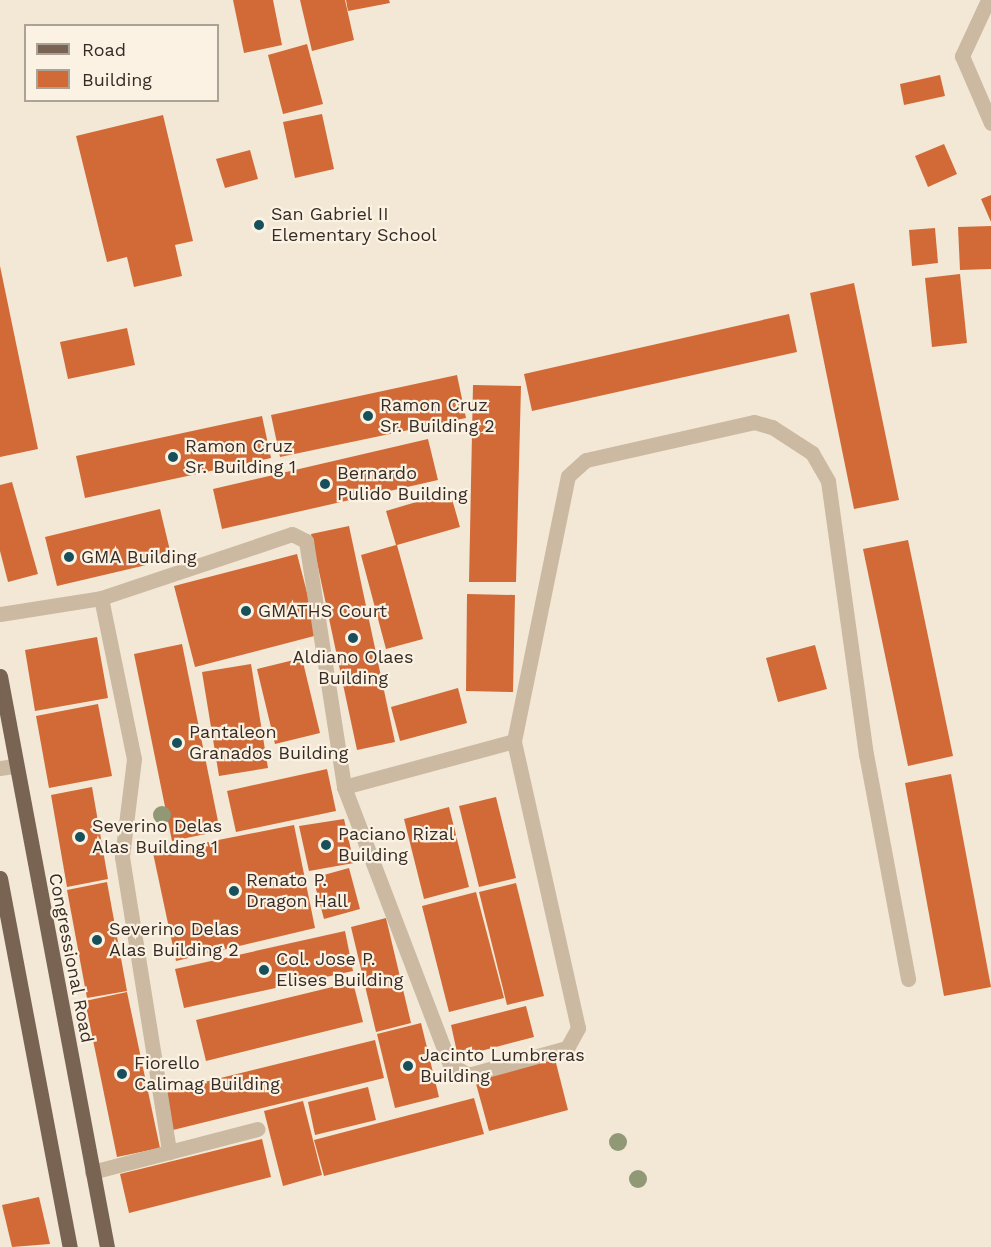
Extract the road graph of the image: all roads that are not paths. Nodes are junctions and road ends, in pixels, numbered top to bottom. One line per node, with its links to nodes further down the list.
1 (988, 0): 2 (street)
2 (991, 123)
3 (101, 598): 4 (street); 8 (street); 12 (street)
4 (0, 614)
5 (0, 676): 7 (main road, Congressional Road)
6 (514, 741): 8 (street); 8 (street); 10 (street)
7 (8, 767): 13 (main road, Congressional Road)
8 (344, 787)
9 (0, 878): 14 (main road)
10 (908, 979)
11 (257, 1129): 12 (street)
12 (169, 1152): 13 (street)
13 (92, 1172): 15 (main road, Congressional Road)
14 (70, 1247)
15 (107, 1247)

